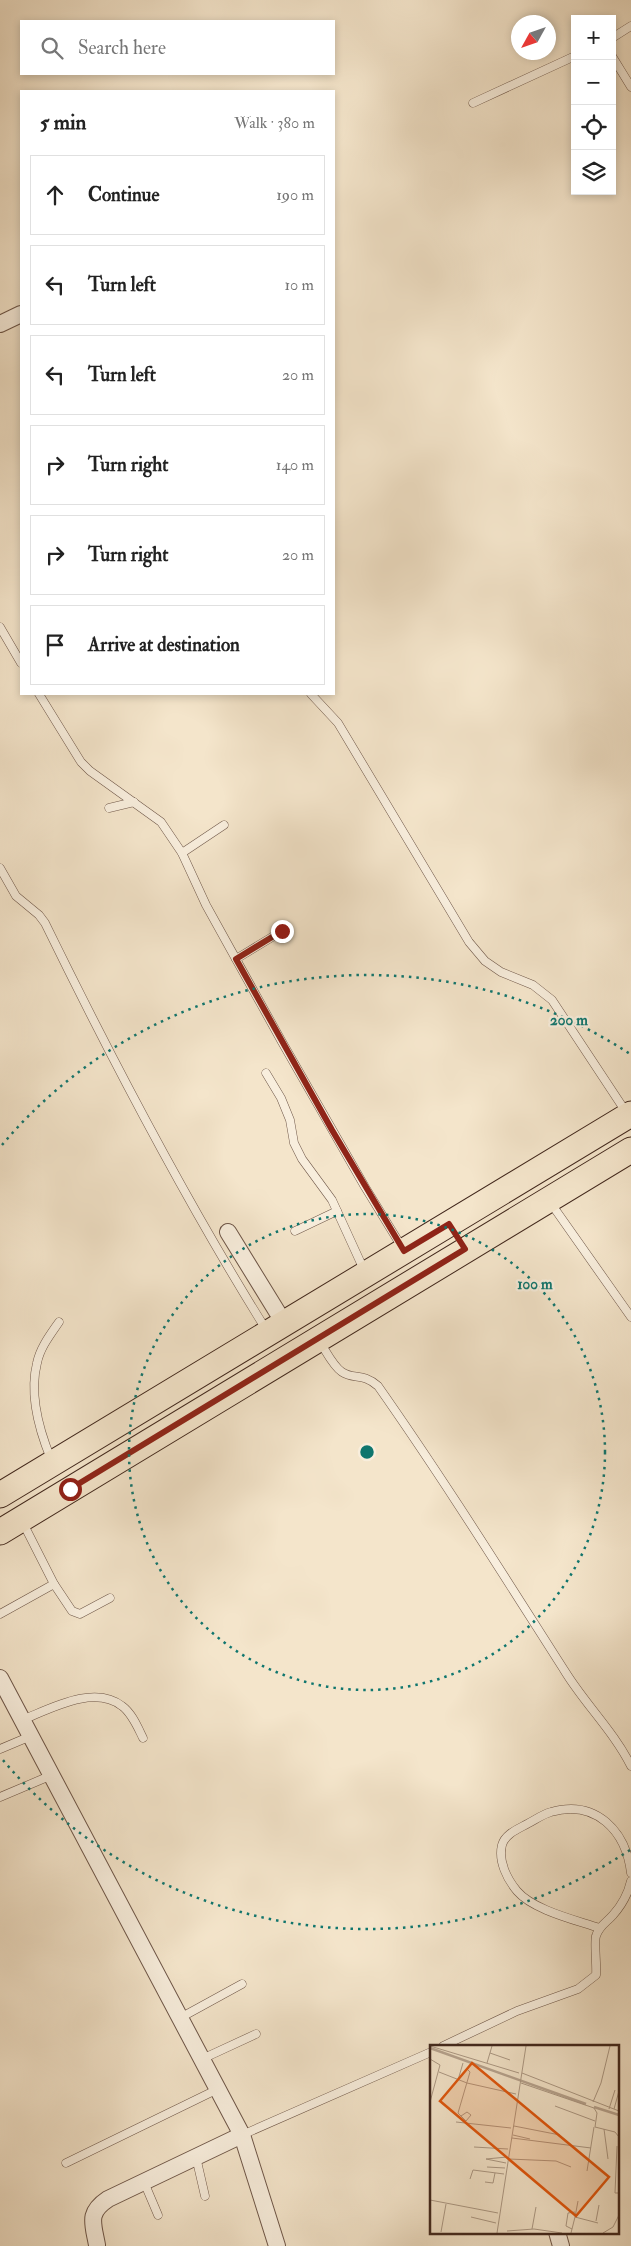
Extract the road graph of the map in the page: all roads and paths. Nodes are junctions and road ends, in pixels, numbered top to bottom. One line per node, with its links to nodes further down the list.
1 (631, 26): 2 (lane)
2 (616, 35)
3 (571, 58): 6 (lane)
4 (614, 60): 5 (lane)
5 (631, 87)
6 (473, 103)
7 (20, 314): 8 (street)
8 (0, 324)
9 (0, 627): 10 (lane)
10 (20, 661)
11 (40, 695): 13 (lane)
12 (312, 695): 21 (lane)
13 (134, 802): 14 (lane); 16 (lane)
14 (109, 808)
15 (224, 825): 16 (lane)
16 (182, 853): 19 (lane)
17 (0, 868): 33 (lane)
18 (282, 931): 19 (lane)
19 (236, 959): 29 (lane)
20 (266, 1073): 24 (lane)
21 (630, 1115): 25 (main road)
22 (629, 1153): 23 (main road)
23 (548, 1201): 28 (main road); 31 (lane)
24 (337, 1211): 26 (lane); 30 (lane)
25 (449, 1224): 28 (main road); 29 (main road)
26 (295, 1231)
27 (228, 1232): 33 (street)
28 (465, 1249): 34 (main road)
29 (404, 1251): 30 (main road)
30 (366, 1274): 33 (main road)
31 (631, 1317)
32 (58, 1322): 35 (lane)
33 (276, 1328): 35 (main road)
34 (318, 1339): 37 (main road); 47 (lane)
35 (52, 1464): 36 (main road)
36 (0, 1495)
37 (21, 1519): 38 (main road); 39 (lane)
38 (0, 1532)
39 (54, 1584): 40 (lane); 41 (lane)
40 (110, 1598)
41 (0, 1614)
42 (0, 1678): 43 (street)
43 (22, 1720): 44 (street); 45 (lane)
44 (31, 1736): 46 (lane); 48 (street)
45 (143, 1738)
46 (0, 1749)
47 (631, 1766)
48 (52, 1775): 49 (lane); 54 (street)
49 (0, 1797)
50 (631, 1873): 52 (lane)
51 (631, 1881): 52 (lane)
52 (599, 1928): 56 (lane)
53 (242, 1984): 54 (lane)
54 (180, 2018): 58 (street)
55 (256, 2034): 58 (lane)
56 (445, 2045)
57 (430, 2052): 60 (lane)
58 (202, 2059): 59 (street)
59 (218, 2089): 60 (street); 62 (lane)
60 (242, 2135): 61 (street); 68 (street)
61 (196, 2157): 63 (street); 64 (lane)
62 (66, 2163)
63 (144, 2182): 65 (lane); 67 (street)
64 (206, 2196)
65 (158, 2215)
66 (557, 2234): 69 (street)
67 (96, 2245)
68 (277, 2246)
69 (561, 2246)

